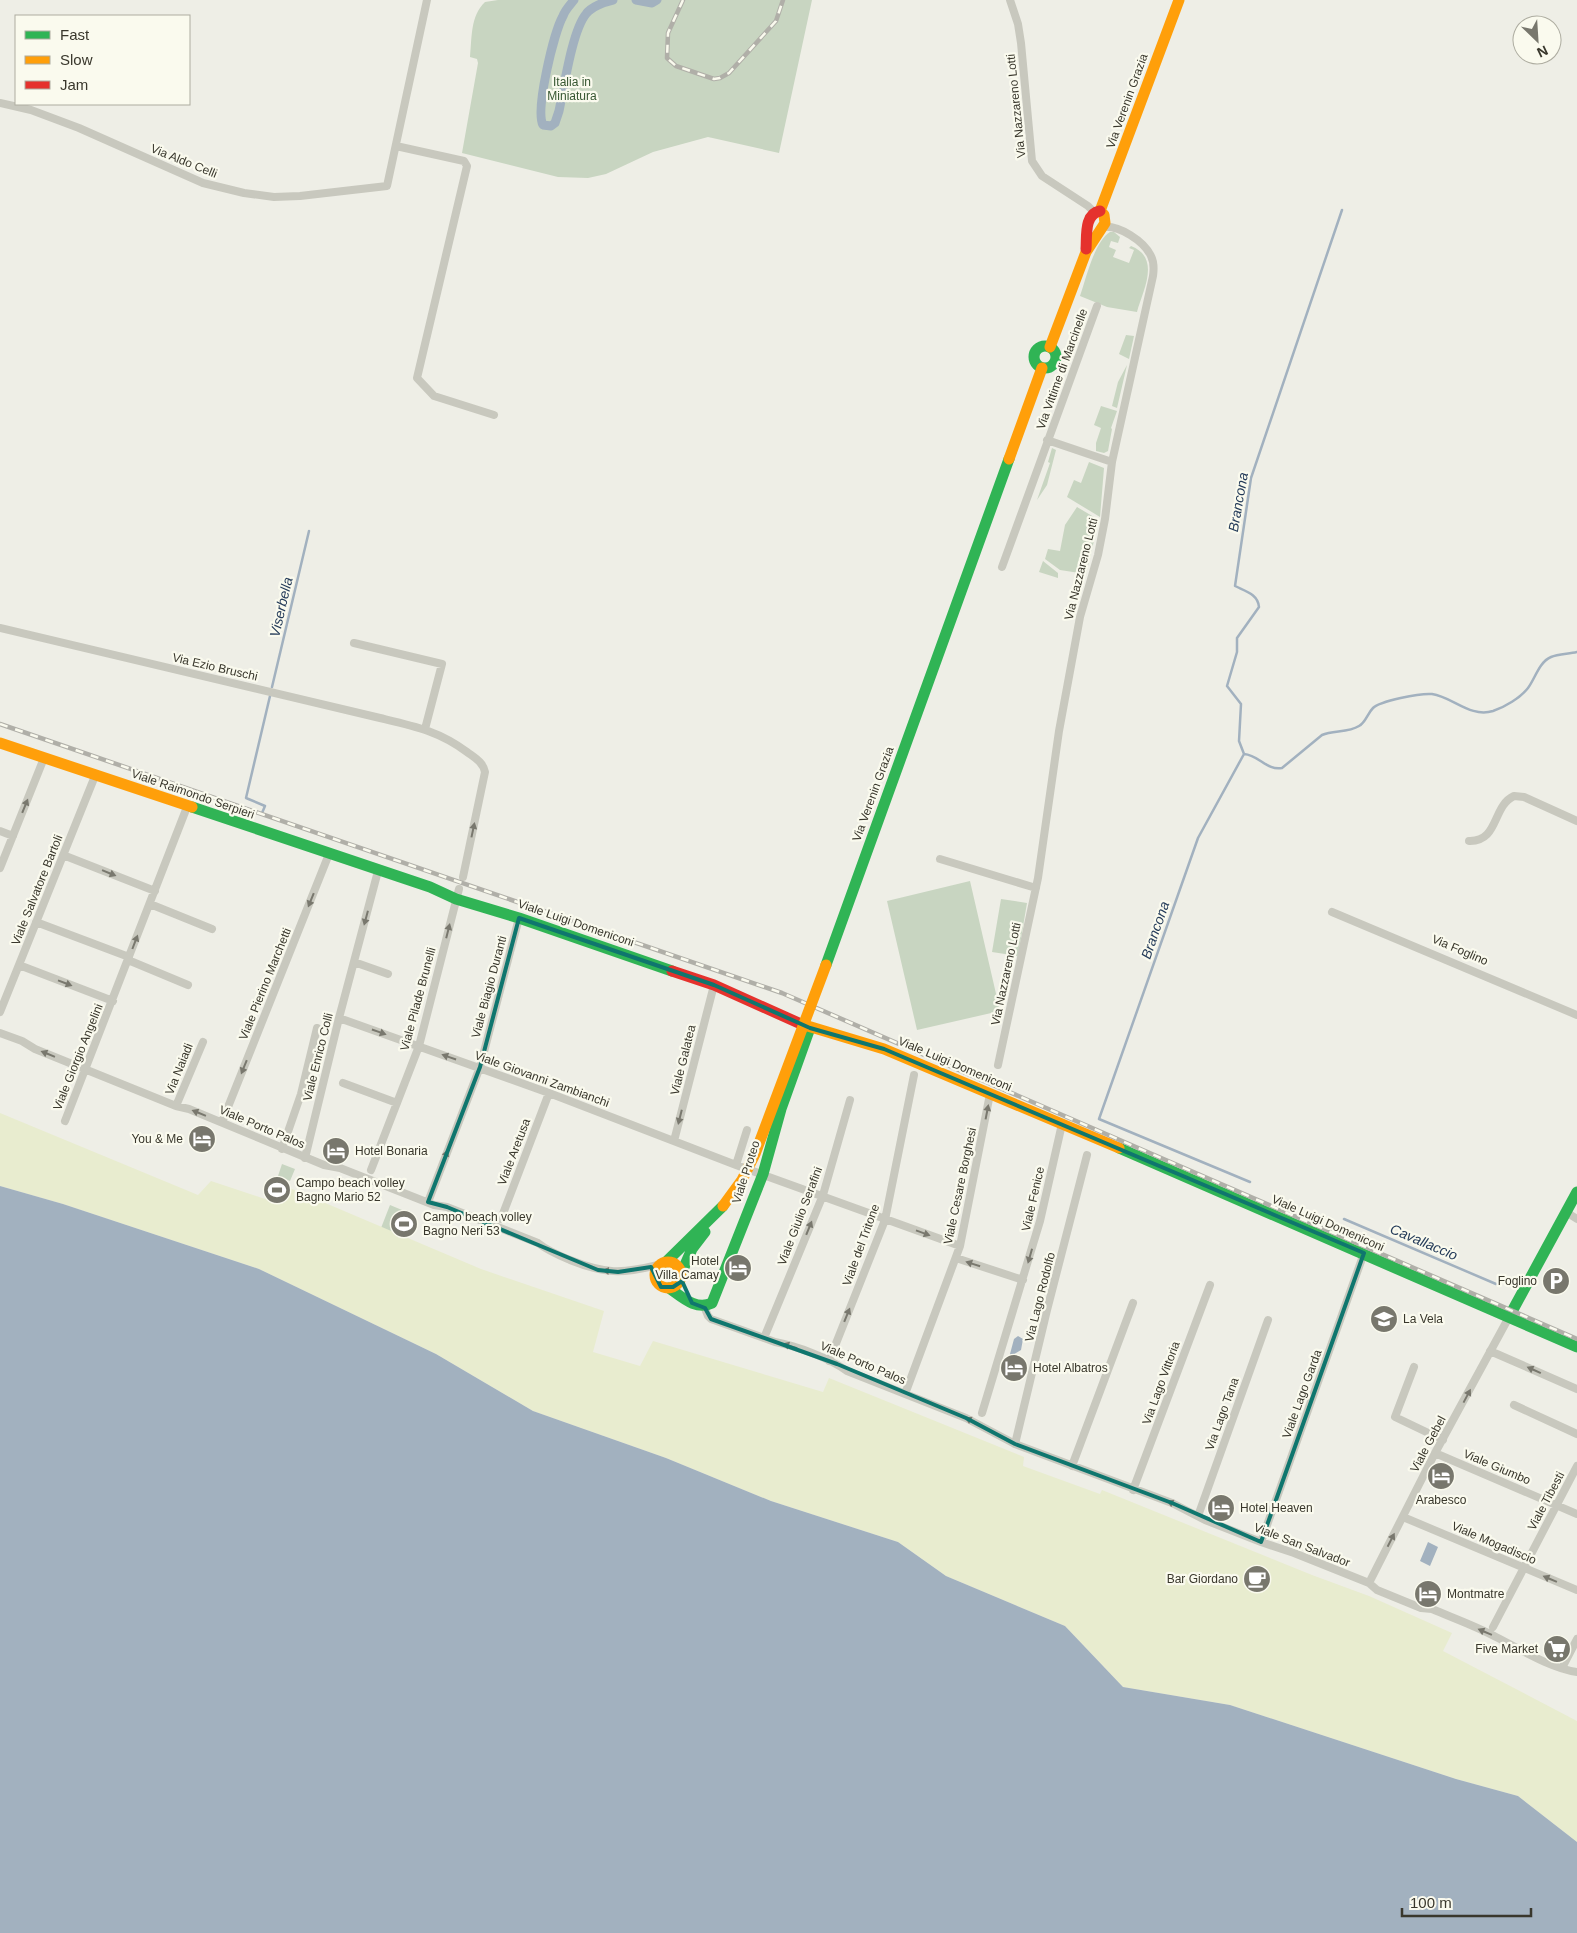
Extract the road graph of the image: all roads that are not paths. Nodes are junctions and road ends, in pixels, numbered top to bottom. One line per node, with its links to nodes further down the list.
1 (427, 0): 5 (street, Via Aldo Celli)
2 (1010, 0): 6 (street, Via Nazzareno Lotti)
3 (1179, 0): 6 (street, Via Verenin Grazia)
4 (0, 103): 5 (street, Via Aldo Celli)
5 (396, 146): 13 (street)
6 (1100, 213): 7 (street, Via Verenin Grazia); 8 (street, Via Nazzareno Lotti); 9 (street, Via Verenin Grazia)
7 (1102, 227): 8 (street); 9 (street, Via Verenin Grazia)
8 (1124, 230): 15 (street, Via Nazzareno Lotti)
9 (1086, 252): 11 (street, Via Verenin Grazia)
10 (1098, 306): 14 (street, Via Vittime di Marcinelle)
11 (1050, 347): 12 (street, Via Verenin Grazia); 12 (street, Via Verenin Grazia)
12 (1042, 368): 83 (street, Via Verenin Grazia, bridge)
13 (494, 415)
14 (1047, 440): 15 (street, Via Vittime di Marcinelle); 16 (street, Via Vittime di Marcinelle)
15 (1112, 462): 34 (street, Via Nazzareno Lotti)
16 (1002, 567)
17 (0, 628): 19 (street, Via Ezio Bruschi)
18 (354, 643): 19 (street)
19 (425, 729): 33 (street, Via Ezio Bruschi, one-way to 19)
20 (0, 743): 21 (street, Viale Raimondo Serpieri)
21 (44, 758): 22 (street, Viale Raimondo Serpieri); 26 (street, one-way to 21)
22 (95, 776): 23 (street, Viale Raimondo Serpieri); 29 (street, Viale Salvatore Bartoli)
23 (188, 807): 28 (street, Viale Raimondo Serpieri); 35 (street, Viale Giorgio Angelini)
24 (1577, 821): 27 (street)
25 (0, 831): 26 (street)
26 (13, 836): 31 (street)
27 (1469, 841)
28 (329, 854): 32 (street, Viale Raimondo Serpieri); 68 (street, Viale Pierino Marchetti, one-way to 68)
29 (63, 855): 35 (street, one-way to 35); 40 (street, Viale Salvatore Bartoli)
30 (940, 859): 34 (street)
31 (0, 868)
32 (378, 871): 36 (street, Viale Luigi Domeniconi); 43 (street, Viale Enrico Colli, one-way to 43)
33 (463, 877)
34 (1036, 888): 57 (street, Via Nazzareno Lotti)
35 (155, 891): 37 (street, Viale Giorgio Angelini)
36 (457, 894): 39 (street, Viale Luigi Domeniconi); 56 (street, Viale Pilade Brunelli, one-way to 36)
37 (150, 904): 41 (street); 42 (street, Viale Giorgio Angelini, one-way to 37)
38 (1332, 912): 50 (street, Via Foglino)
39 (519, 918): 47 (street, Viale Luigi Domeniconi); 58 (street, Viale Biagio Duranti)
40 (36, 922): 42 (street); 44 (street, Viale Salvatore Bartoli)
41 (212, 929)
42 (128, 959): 46 (street); 48 (street, Viale Giorgio Angelini)
43 (354, 962): 45 (street); 51 (street, Viale Enrico Colli)
44 (20, 966): 48 (street, Viale Giorgio Angelini, one-way to 48); 49 (street, Viale Salvatore Bartoli)
45 (388, 974)
46 (188, 985)
47 (714, 985): 53 (street, Viale Luigi Domeniconi); 71 (street, Viale Galatea, one-way to 71)
48 (112, 1001): 59 (street, Viale Giorgio Angelini)
49 (0, 1012)
50 (1577, 1015)
51 (339, 1018): 56 (street, Viale Giovanni Zambianchi, one-way to 56); 74 (street, Viale Enrico Colli)
52 (317, 1028): 72 (street)
53 (810, 1028): 63 (street, Viale Luigi Domeniconi); 77 (street, Viale Proteo)
54 (0, 1033): 59 (street, Viale Porto Palos, one-way to 54)
55 (202, 1042): 66 (street, Via Naiadi)
56 (419, 1046): 58 (street, Viale Giovanni Zambianchi, one-way to 56); 65 (street, Viale Pilade Brunelli)
57 (998, 1064)
58 (480, 1067): 62 (street, Viale Giovanni Zambianchi); 80 (street, Viale Biagio Duranti, one-way to 58)
59 (86, 1069): 66 (street, Viale Porto Palos); 67 (street, Viale Giorgio Angelini)
60 (914, 1075): 85 (street, Viale del Tritone)
61 (343, 1083): 65 (street)
62 (549, 1092): 71 (street, Viale Giovanni Zambianchi); 82 (street, Viale Aretusa)
63 (990, 1094): 69 (street, Viale Luigi Domeniconi); 86 (street, Viale Cesare Borghesi, one-way to 63)
64 (850, 1100): 79 (street, Viale Giulio Serafini)
65 (398, 1103): 76 (street, Viale Pilade Brunelli)
66 (176, 1106): 68 (street, Viale Porto Palos, one-way to 66)
67 (65, 1121)
68 (222, 1122): 72 (street, Viale Porto Palos)
69 (1062, 1124): 87 (street, Viale Luigi Domeniconi); 91 (street, Viale Fenice, one-way to 91)
70 (746, 1130): 75 (street)
71 (674, 1141): 75 (street, Viale Giovanni Zambianchi)
72 (282, 1149): 74 (street, Viale Porto Palos)
73 (1088, 1156): 110 (street, Via Lago Rodolfo)
74 (305, 1158): 80 (street, Viale Porto Palos)
75 (736, 1164): 77 (street, Viale Giovanni Zambianchi)
76 (370, 1170)
77 (763, 1174): 79 (street, Viale Giovanni Zambianchi); 96 (street, Viale Proteo)
78 (1577, 1192): 81 (street)
79 (823, 1195): 85 (street, Viale Giovanni Zambianchi); 99 (street, Viale Giulio Serafini, one-way to 79)
80 (428, 1202): 89 (street, Viale Porto Palos, one-way to 80)
81 (1566, 1212): 84 (street); 97 (street)
82 (500, 1219)
83 (712, 1219): 89 (street, Via Verenin Grazia); 90 (street, Via Verenin Grazia)
84 (1577, 1219)
85 (885, 1220): 86 (street, Viale Giovanni Zambianchi, one-way to 86); 102 (street, Viale del Tritone, one-way to 85)
86 (960, 1246): 88 (street, Viale Cesare Borghesi)
87 (1364, 1253): 97 (street, Viale Luigi Domeniconi); 119 (street, Viale Lago Garda)
88 (956, 1258): 91 (street, one-way to 88); 105 (street, Viale Cesare Borghesi)
89 (662, 1264): 90 (street); 93 (street)
90 (681, 1276): 93 (street); 94 (street)
91 (1023, 1280): 107 (street, Viale Fenice)
92 (1210, 1286): 114 (street, Via Lago Vittoria)
93 (669, 1288): 94 (street)
94 (692, 1303): 96 (street)
95 (1133, 1303): 112 (street)
96 (704, 1306): 99 (street, Viale Porto Palos)
97 (1509, 1317): 100 (street, Viale Luigi Domeniconi); 101 (street, Viale Gebel)
98 (1268, 1320): 117 (street, Via Lago Tana)
99 (764, 1338): 102 (street, Viale Porto Palos, one-way to 99)
100 (1577, 1347)
101 (1490, 1352): 104 (street, one-way to 101); 109 (street, Viale Gebel, one-way to 101)
102 (829, 1360): 105 (street, Viale Porto Palos)
103 (1414, 1366): 109 (street)
104 (1577, 1389)
105 (905, 1394): 110 (street, Viale Porto Palos, one-way to 105)
106 (1514, 1405): 108 (street)
107 (982, 1412)
108 (1577, 1434)
109 (1443, 1440): 111 (street, Viale Gebel)
110 (1016, 1444): 112 (street, Viale San Salvador)
111 (1435, 1453): 115 (street, Viale Giumbo); 118 (street, Viale Gebel)
112 (1072, 1466): 114 (street, Viale San Salvador)
113 (1577, 1466): 115 (street, Viale Tibesti)
114 (1133, 1490): 117 (street, Viale San Salvador, one-way to 114)
115 (1557, 1505): 116 (street, Viale Giumbo); 120 (street, Viale Tibesti)
116 (1577, 1514)
117 (1198, 1516): 119 (street, Viale San Salvador)
118 (1403, 1517): 120 (street, Viale Mogadiscio); 121 (street, Viale Gebel, one-way to 118)
119 (1261, 1542): 121 (street, Viale San Salvador)
120 (1523, 1567): 122 (street, Viale Mogadiscio, one-way to 120); 123 (street, Viale Tibesti)
121 (1369, 1583): 125 (street, Viale San Salvador, one-way to 121)
122 (1577, 1590)
123 (1493, 1626)
124 (1577, 1639): 125 (street)
125 (1562, 1668): 126 (street, Viale San Salvador)
126 (1577, 1672)

